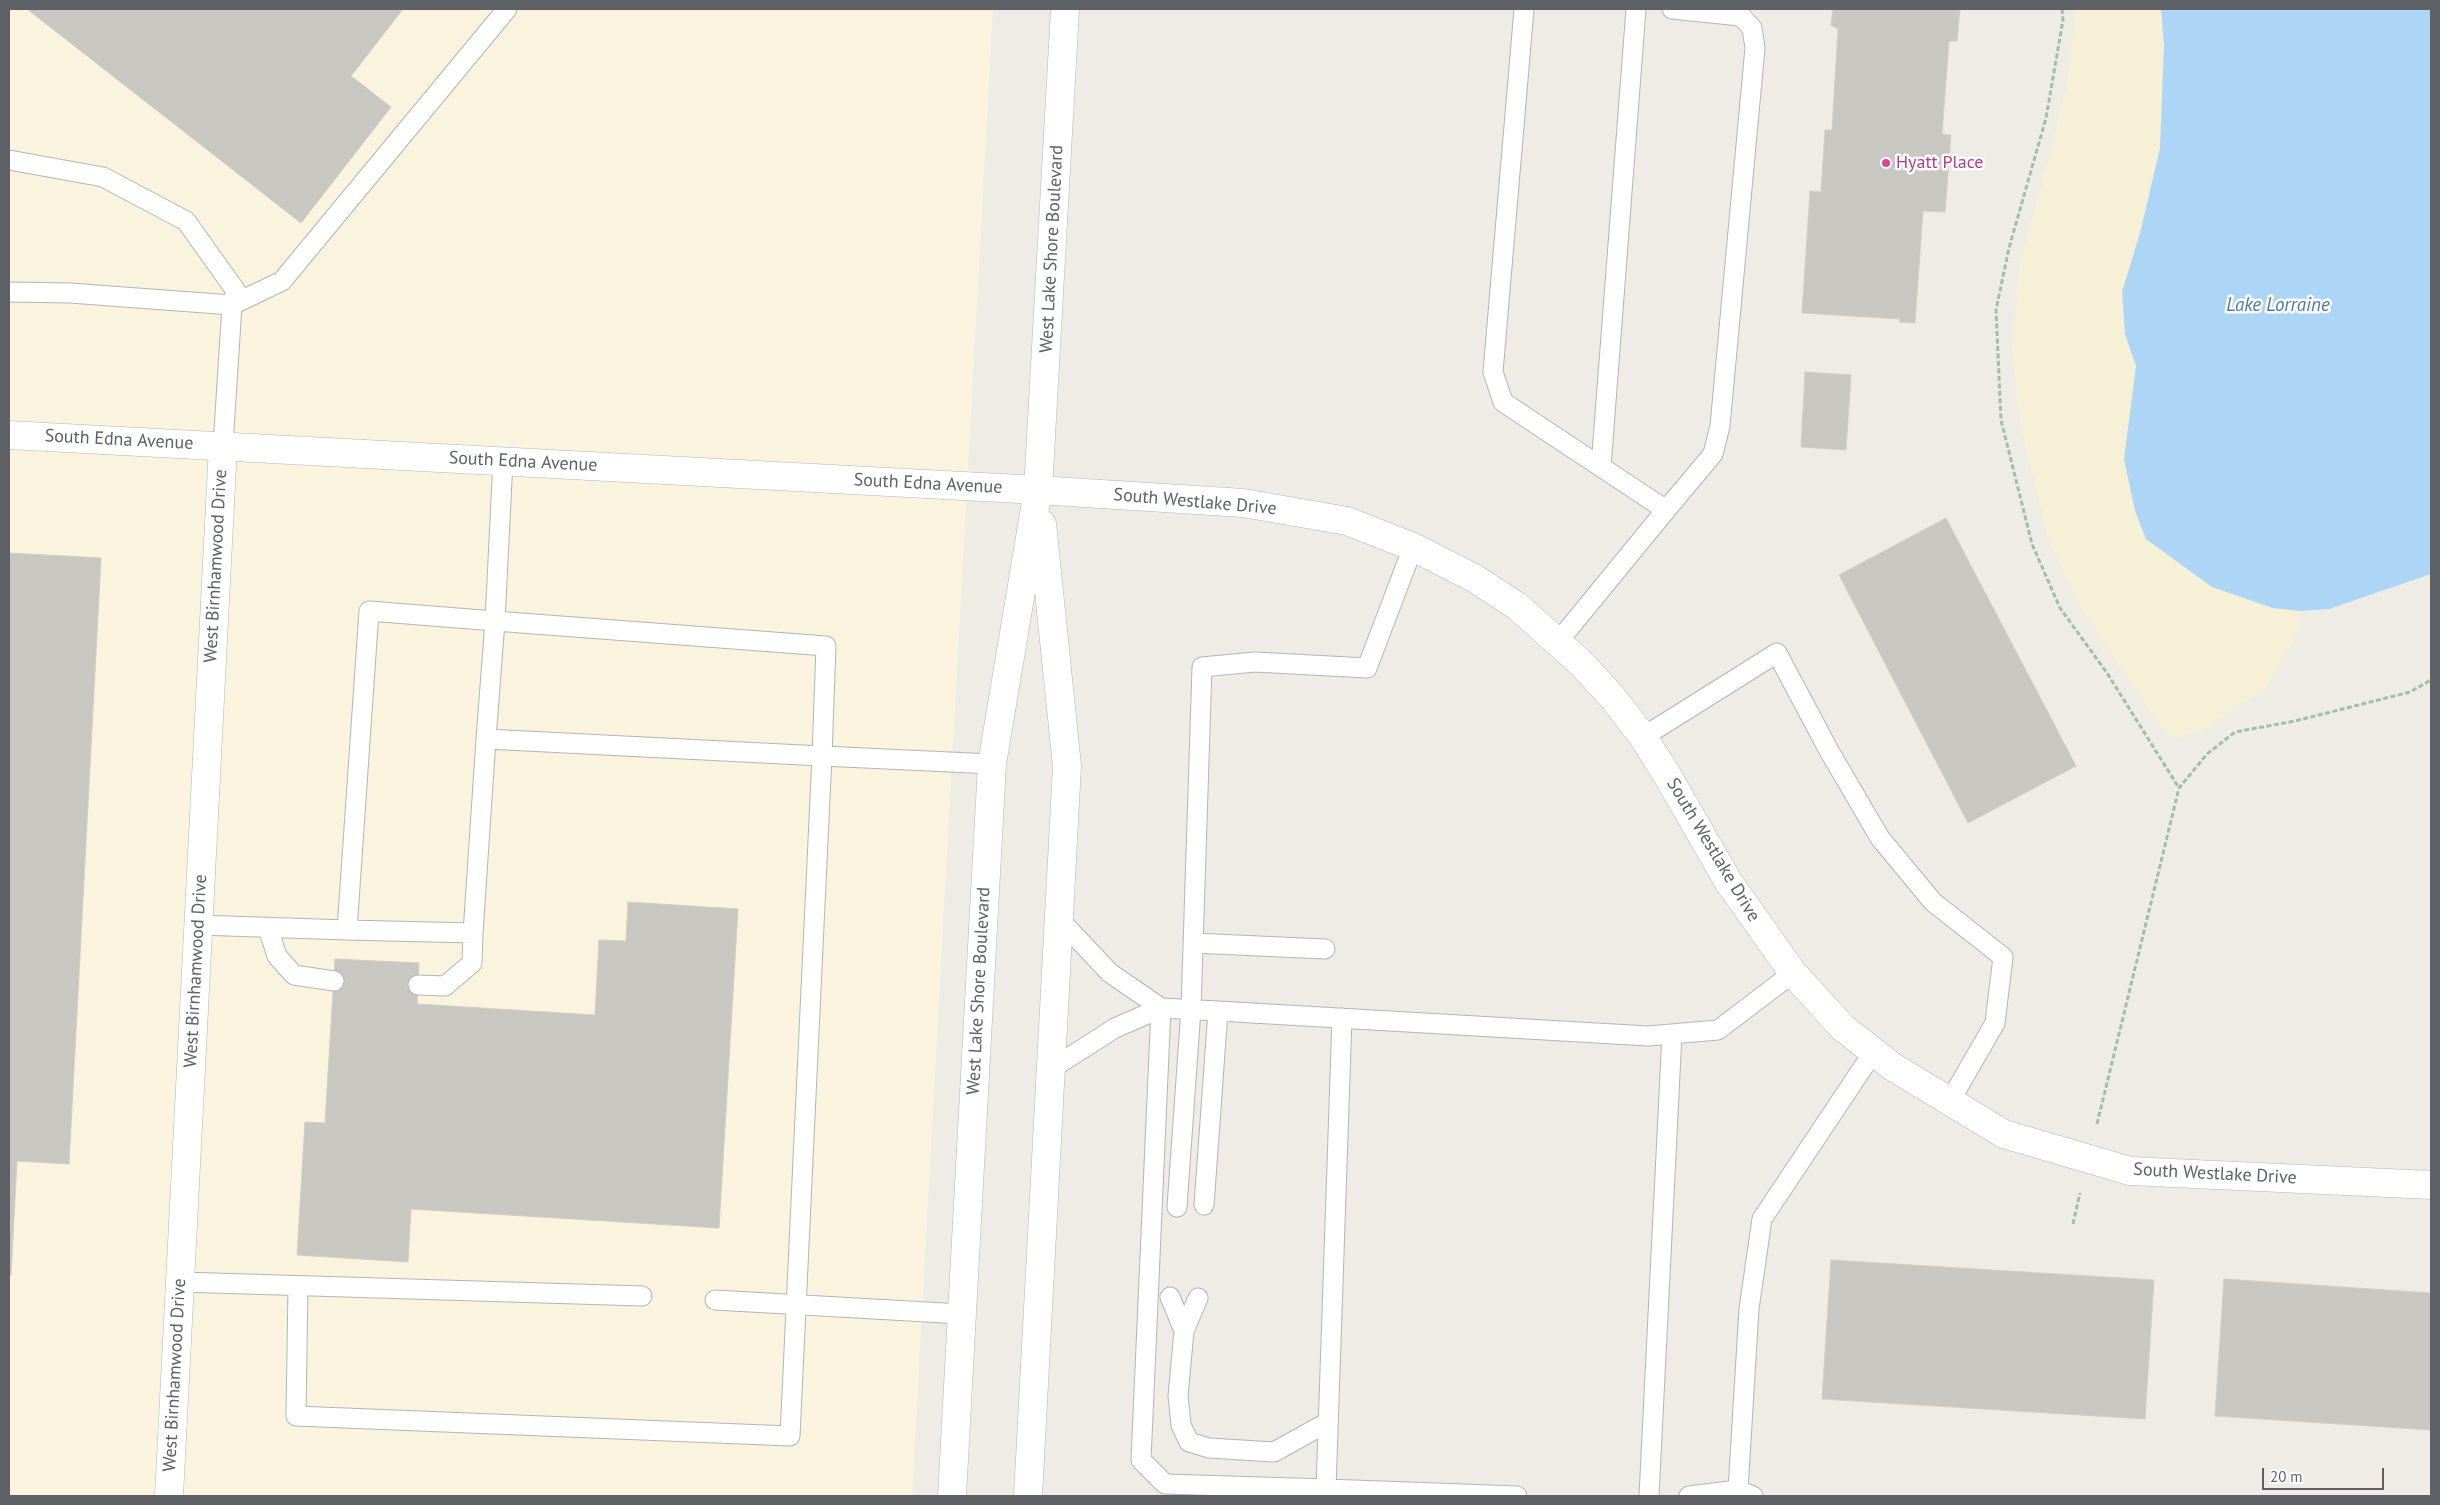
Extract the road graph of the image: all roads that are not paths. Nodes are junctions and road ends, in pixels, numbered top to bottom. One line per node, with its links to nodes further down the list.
1 (507, 9): 9 (lane)
2 (1065, 9): 14 (street, West Lake Shore Boulevard)
3 (1524, 9): 13 (lane)
4 (1636, 9): 13 (lane)
5 (1672, 9): 6 (lane)
6 (1741, 12): 15 (lane)
7 (9, 160): 9 (lane)
8 (9, 292): 9 (lane)
9 (232, 305): 11 (lane)
10 (9, 435): 11 (street, South Edna Avenue)
11 (222, 446): 12 (street, South Edna Avenue); 24 (street, West Birnhamwood Drive)
12 (503, 460): 14 (street, South Edna Avenue); 17 (lane)
13 (1601, 467): 15 (lane)
14 (1038, 490): 16 (street, South Westlake Drive); 22 (street, West Lake Shore Boulevard); 23 (street, West Lake Shore Boulevard)
15 (1666, 510): 18 (lane)
16 (1413, 547): 18 (street, South Westlake Drive); 28 (lane)
17 (495, 621): 20 (lane); 21 (lane); 26 (lane)
18 (1557, 643): 19 (street, South Westlake Drive)
19 (1643, 736): 30 (street, South Westlake Drive); 40 (lane)
20 (486, 739): 21 (lane); 27 (lane)
21 (822, 756): 22 (lane); 50 (lane)
22 (992, 764): 51 (street, West Lake Shore Boulevard)
23 (1059, 919): 33 (lane); 39 (street, West Lake Shore Boulevard)
24 (198, 925): 25 (lane); 44 (street, West Birnhamwood Drive)
25 (268, 928): 26 (lane); 31 (lane)
26 (347, 930): 27 (lane)
27 (472, 933): 32 (lane)
28 (1193, 943): 29 (lane); 34 (lane)
29 (1324, 949)
30 (1793, 973): 37 (lane); 38 (street, South Westlake Drive)
31 (334, 981)
32 (418, 985)
33 (1161, 1008): 34 (lane); 39 (lane); 54 (lane)
34 (1191, 1009): 35 (lane); 43 (lane)
35 (1218, 1011): 36 (lane); 42 (lane)
36 (1342, 1018): 37 (lane); 53 (lane)
37 (1672, 1034): 60 (lane)
38 (1874, 1051): 40 (street, South Westlake Drive); 55 (lane)
39 (1052, 1069): 58 (street, West Lake Shore Boulevard)
40 (1950, 1101): 41 (street, South Westlake Drive)
41 (2431, 1185)
42 (1204, 1205)
43 (1177, 1207)
44 (180, 1282): 45 (lane); 56 (street, West Birnhamwood Drive)
45 (298, 1286): 46 (lane); 50 (lane)
46 (642, 1296)
47 (1170, 1297): 52 (lane)
48 (1198, 1298): 52 (lane)
49 (714, 1300): 50 (lane)
50 (798, 1305): 51 (lane)
51 (962, 1314): 57 (street, West Lake Shore Boulevard)
52 (1184, 1331): 53 (lane)
53 (1328, 1422): 54 (lane)
54 (1326, 1489): 59 (lane)
55 (1745, 1493): 61 (lane)
56 (169, 1496)
57 (952, 1496)
58 (1028, 1496)
59 (1517, 1496)
60 (1649, 1496)
61 (1689, 1496)

